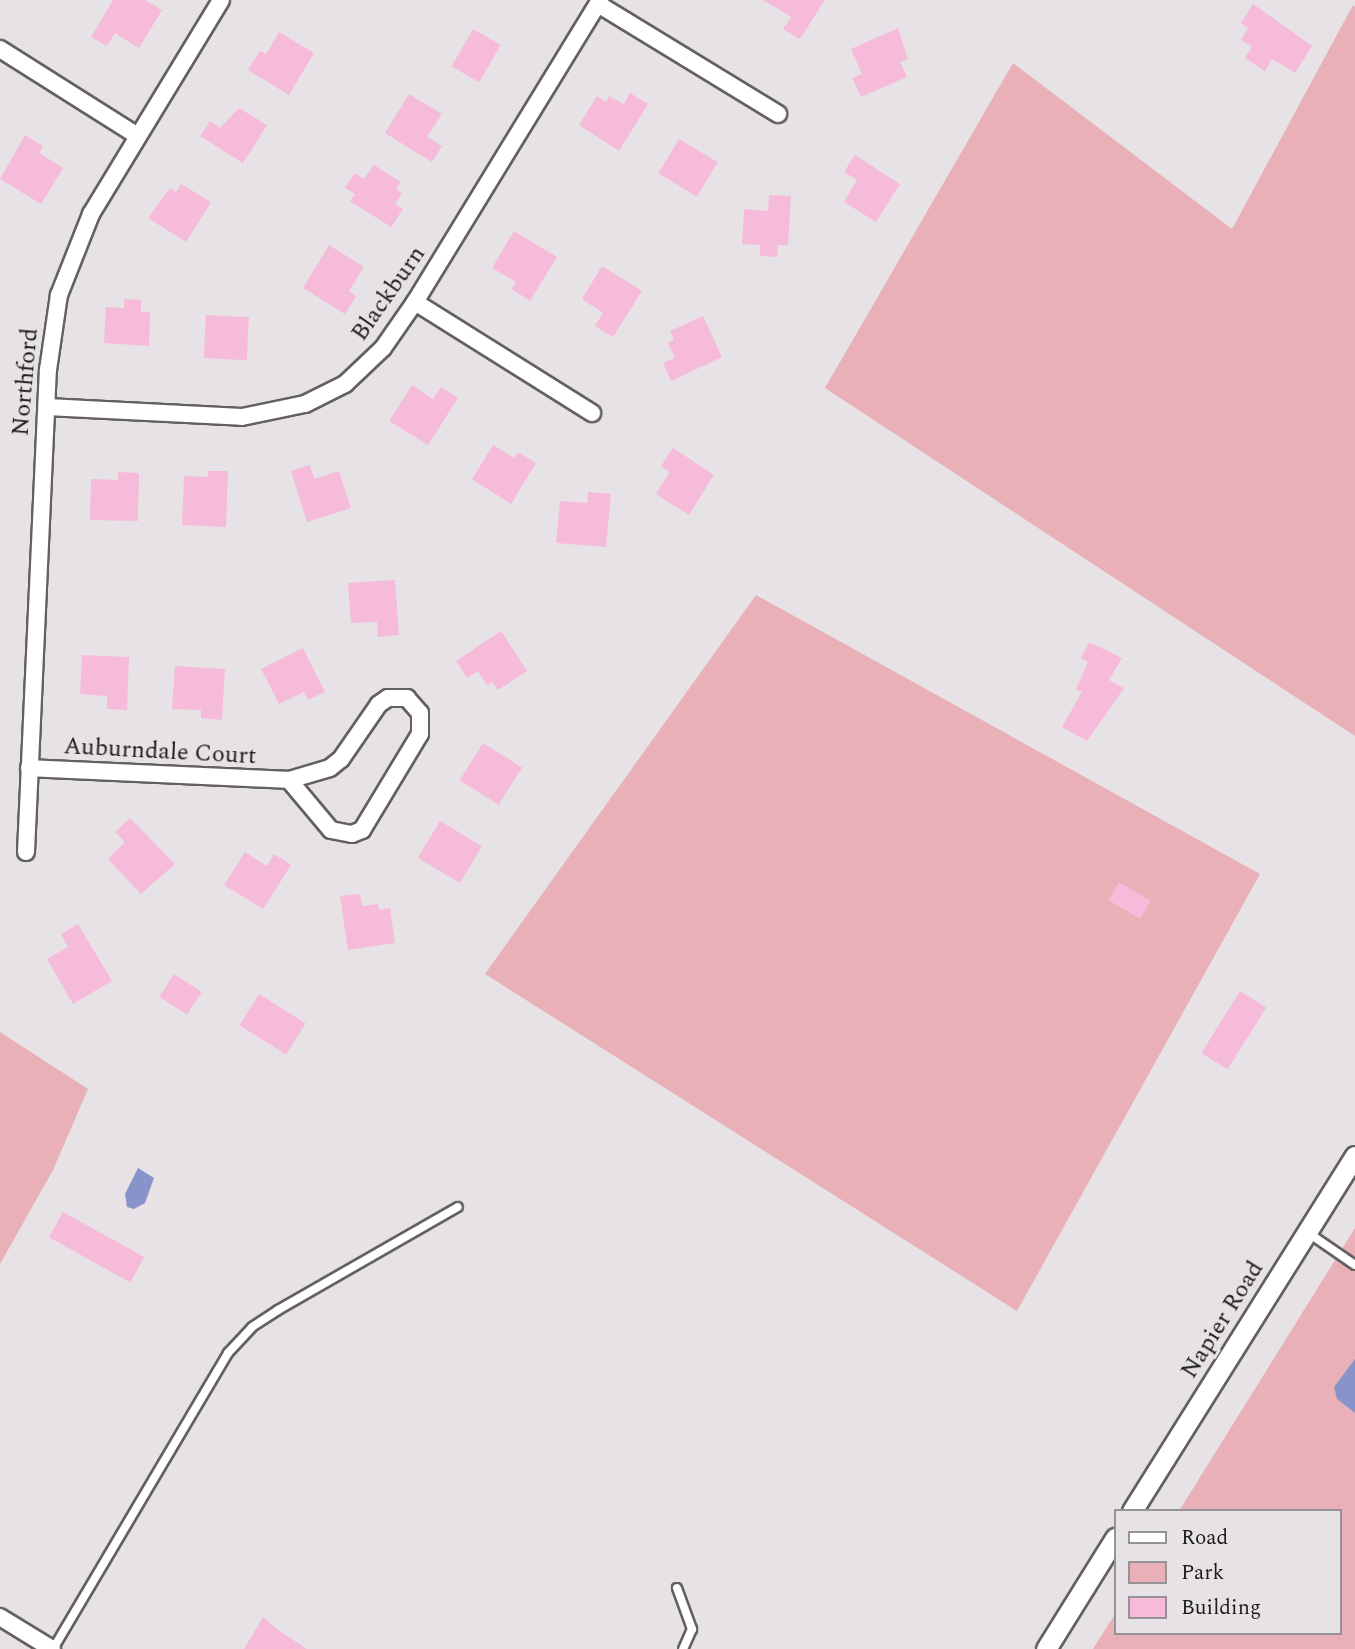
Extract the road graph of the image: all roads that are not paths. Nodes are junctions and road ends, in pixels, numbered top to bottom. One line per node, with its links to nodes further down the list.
1 (222, 0): 5 (street, Northford)
2 (599, 2): 4 (street); 6 (street, Blackburn)
3 (0, 49): 5 (street)
4 (778, 114)
5 (136, 135): 7 (street, Northford)
6 (415, 302): 7 (street, Blackburn); 8 (street)
7 (47, 407): 9 (street, Northford)
8 (592, 413)
9 (29, 768): 10 (street, Auburndale Court); 11 (street, Northford)
10 (289, 780): 10 (street, Auburndale Court)
11 (26, 852)
12 (1355, 1156): 14 (street, Napier Road)
13 (458, 1207): 20 (lane)
14 (1307, 1231): 15 (lane); 16 (street, Napier Road)
15 (1355, 1265)
16 (1133, 1509)
17 (1114, 1540): 22 (street)
18 (677, 1588): 21 (lane)
19 (0, 1617): 20 (street)
20 (52, 1649)
21 (683, 1649)
22 (1046, 1649)

